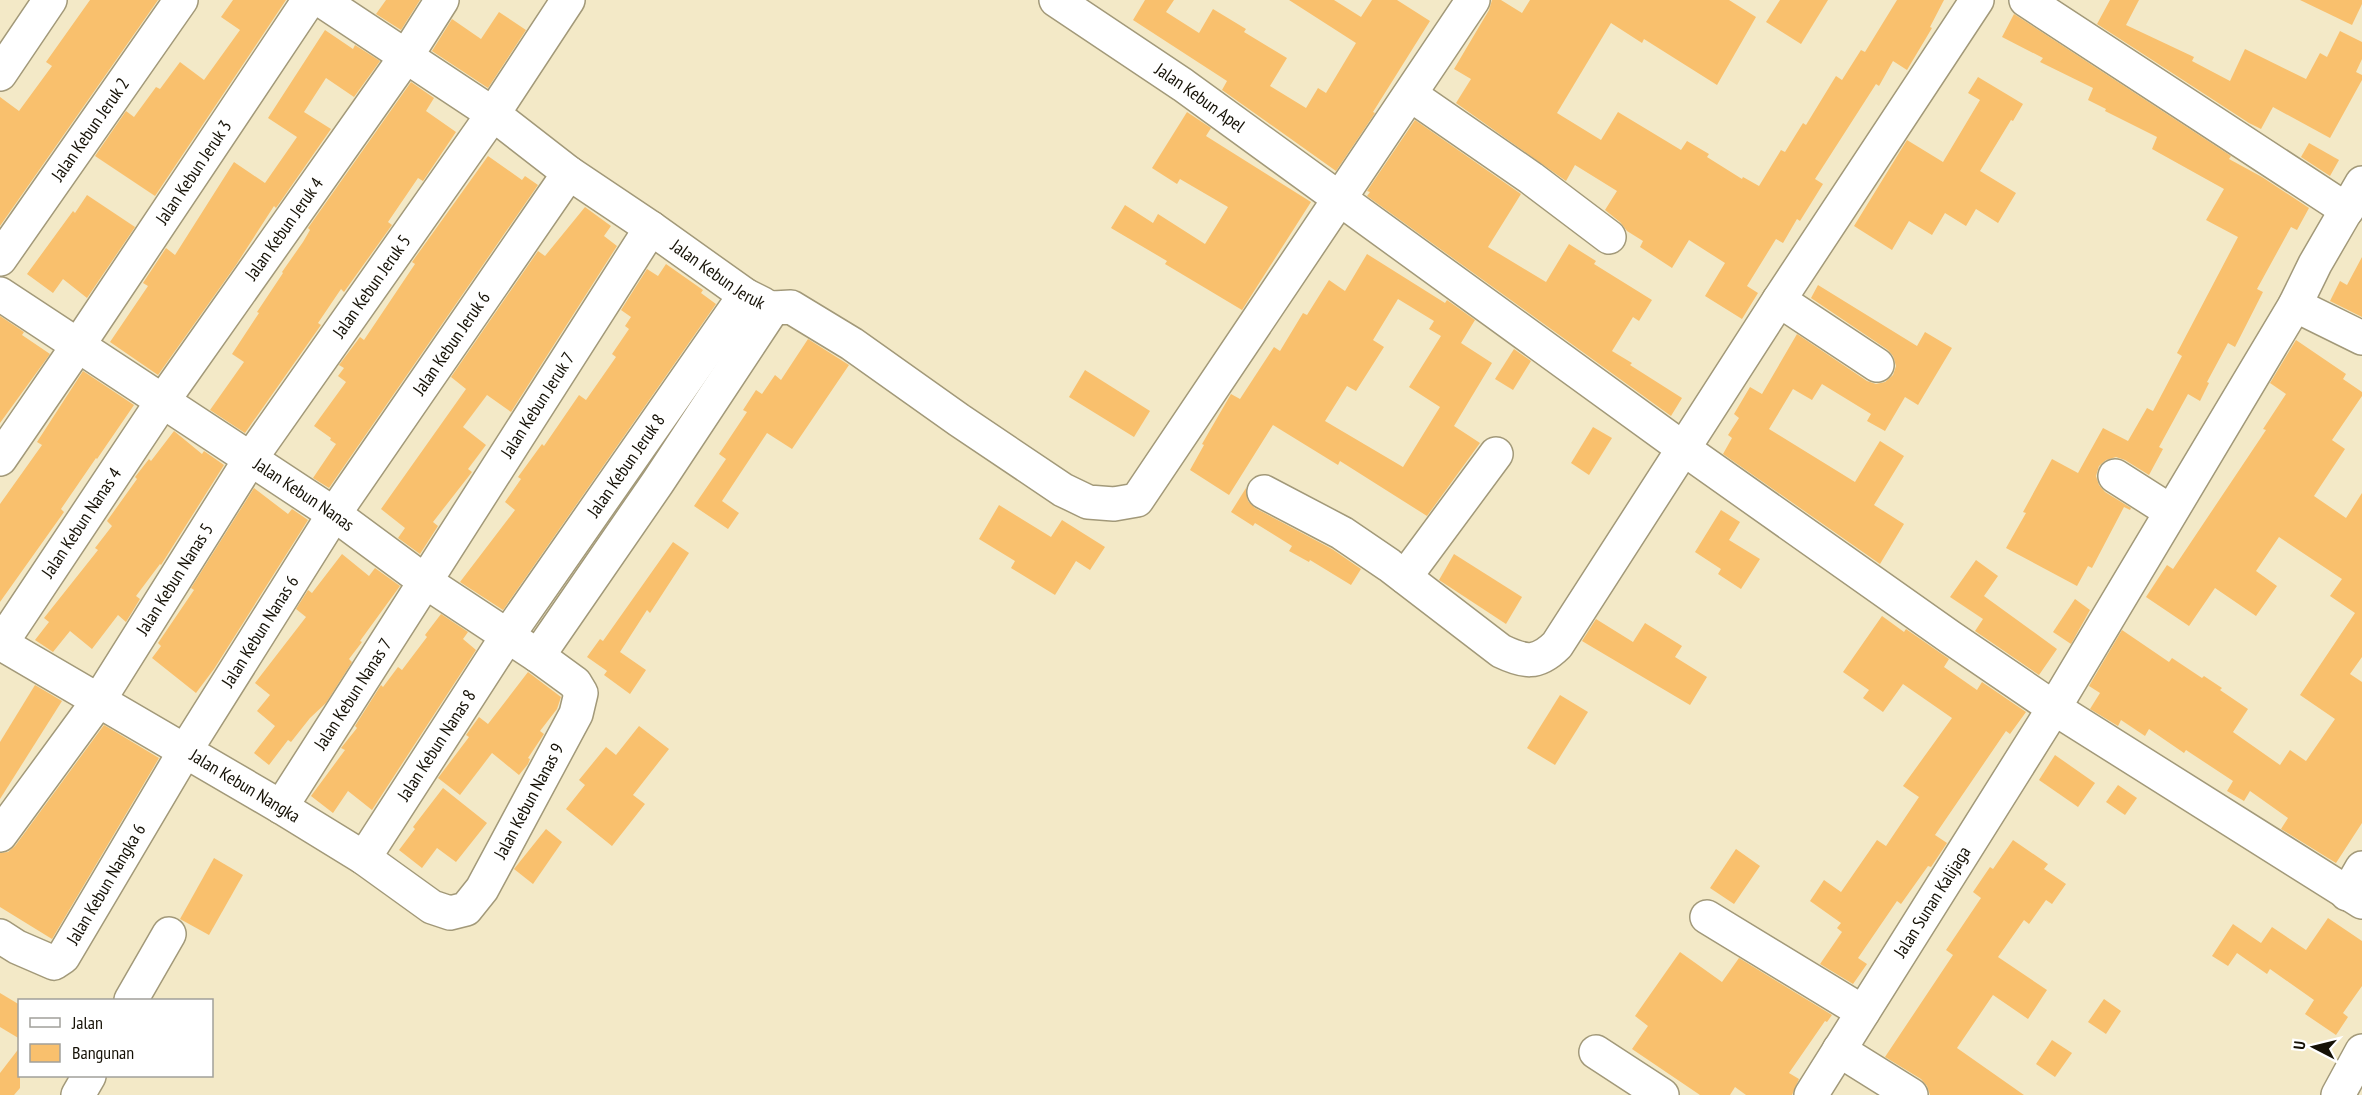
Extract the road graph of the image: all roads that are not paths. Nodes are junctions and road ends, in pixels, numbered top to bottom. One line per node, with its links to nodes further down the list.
1 (50, 0): 12 (street)
2 (181, 0): 20 (street, Jalan Kebun Jeruk 2)
3 (309, 0): 26 (street, Jalan Kebun Jeruk 3)
4 (321, 0): 11 (street, Jalan Kebun Jeruk)
5 (442, 0): 11 (street, Jalan Kebun Jeruk 4)
6 (568, 0): 14 (street, Jalan Kebun Jeruk 5)
7 (1056, 0): 17 (street, Jalan Kebun Apel)
8 (1473, 0): 13 (street)
9 (2026, 0): 16 (street)
10 (1972, 2): 22 (street)
11 (407, 55): 14 (street, Jalan Kebun Jeruk); 28 (street, Jalan Kebun Jeruk 4)
12 (0, 74)
13 (1411, 95): 17 (street); 19 (street)
14 (493, 114): 15 (street, Jalan Kebun Jeruk); 31 (street, Jalan Kebun Jeruk 5)
15 (569, 173): 18 (street, Jalan Kebun Jeruk); 36 (street, Jalan Kebun Jeruk 6)
16 (2355, 196): 24 (street, Jalan Sunan Kalijaga)
17 (1341, 198): 23 (street); 29 (street, Jalan Kebun Apel)
18 (651, 228): 23 (street, Jalan Kebun Jeruk); 38 (street, Jalan Kebun Jeruk 7)
19 (1609, 237)
20 (0, 259)
21 (0, 294): 26 (street, Jalan Kebun Nanas)
22 (1779, 300): 27 (street); 29 (street)
23 (759, 301): 39 (street, Jalan Kebun Jeruk 8); 41 (street, Jalan Kebun Jeruk)
24 (2295, 304): 25 (street); 35 (street, Jalan Sunan Kalijaga)
25 (2362, 338)
26 (79, 344): 28 (street, Jalan Kebun Nanas); 32 (street, Jalan Kebun Jeruk 3)
27 (1877, 365)
28 (162, 402): 31 (street, Jalan Kebun Nanas); 40 (street, Jalan Kebun Nanas 4)
29 (1684, 449): 37 (street); 43 (street, Jalan Kebun Apel)
30 (1496, 454): 37 (street)
31 (251, 458): 36 (street, Jalan Kebun Nanas); 42 (street, Jalan Kebun Nanas 5)
32 (0, 459)
33 (2115, 476): 35 (street)
34 (1264, 492): 37 (street)
35 (2170, 511): 43 (street, Jalan Sunan Kalijaga)
36 (334, 514): 38 (street, Jalan Kebun Nanas); 45 (street, Jalan Kebun Nanas 6)
37 (1404, 577)
38 (426, 582): 39 (street, Jalan Kebun Nanas); 46 (street, Jalan Kebun Nanas 7)
39 (508, 635): 41 (street, Jalan Kebun Nanas); 48 (street, Jalan Kebun Nanas 8)
40 (0, 644): 42 (street, Jalan Kebun Nangka)
41 (538, 656): 44 (street, Jalan Kebun Nanas)
42 (99, 700): 45 (street, Jalan Kebun Nangka); 47 (street, Jalan Kebun Nanas 5)
43 (2054, 708): 49 (street, Jalan Kebun Apel); 55 (street, Jalan Sunan Kalijaga)
44 (576, 714): 50 (street, Jalan Kebun Nanas 9)
45 (185, 751): 46 (street, Jalan Kebun Nangka); 53 (street, Jalan Kebun Nangka 6)
46 (281, 807): 48 (street, Jalan Kebun Nangka)
47 (0, 835)
48 (364, 858): 50 (street, Jalan Kebun Nangka)
49 (2357, 888)
50 (482, 889)
51 (1707, 917): 55 (street)
52 (169, 934): 54 (street)
53 (0, 936)
54 (132, 999)
55 (1863, 1011): 56 (street, Jalan Sunan Kalijaga)
56 (1839, 1050): 62 (street, Jalan Sunan Kalijaga); 63 (street)
57 (2362, 1051): 64 (street)
58 (1596, 1052): 61 (street)
59 (88, 1077): 60 (street)
60 (78, 1095)
61 (1662, 1095)
62 (1811, 1095)
63 (1911, 1095)
64 (2338, 1095)

